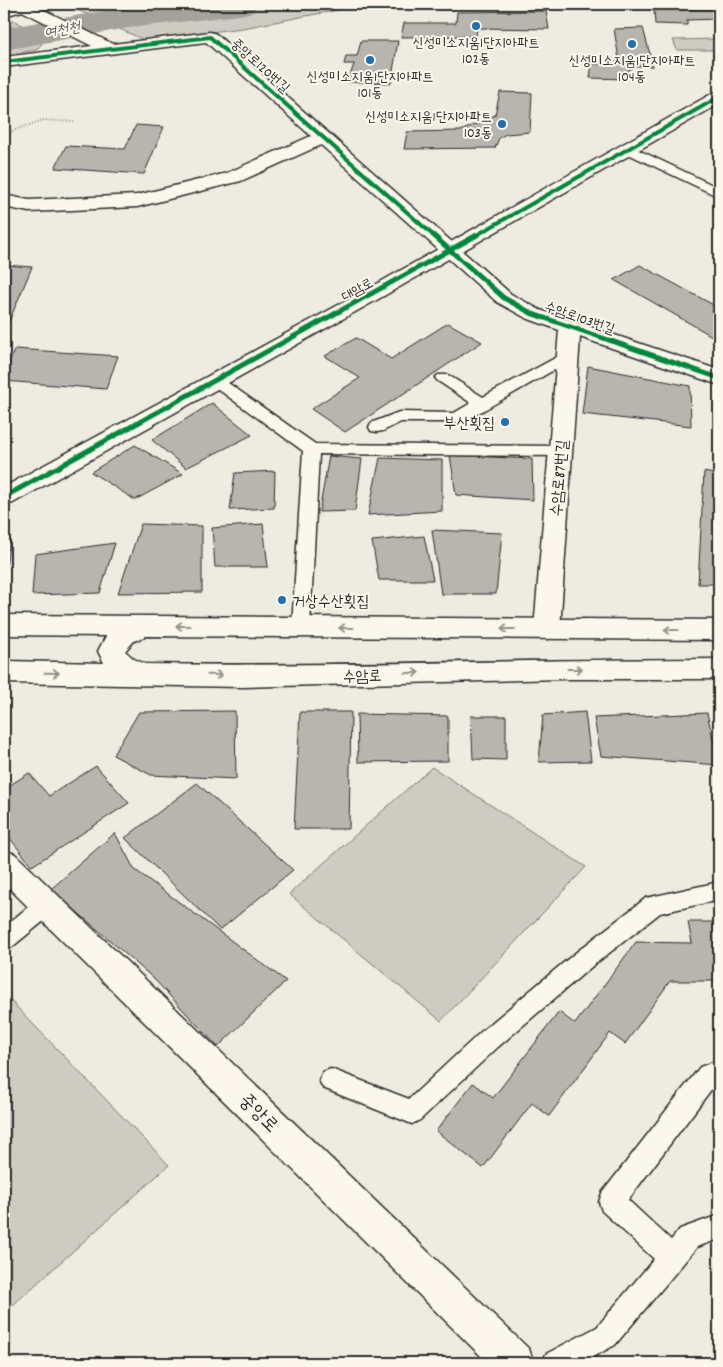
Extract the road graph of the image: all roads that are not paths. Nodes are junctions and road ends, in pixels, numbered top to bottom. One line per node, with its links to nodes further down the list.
1 (25, 5): 2 (street); 3 (street)
2 (4, 11)
3 (110, 50): 4 (street, 중앙로120번길); 6 (street, 중앙로120번길)
4 (4, 62)
5 (719, 97): 7 (street, 대암로)
6 (323, 137): 9 (street); 10 (street, 중앙로120번길)
7 (628, 148): 8 (lane); 10 (street, 대암로)
8 (719, 193)
9 (4, 201)
10 (449, 251): 11 (street, 수암로103번길); 15 (street, 대암로)
11 (570, 327): 12 (street, 수암로87번길); 14 (street, 수암로103번길)
12 (568, 356): 16 (lane); 19 (street, 수암로87번길)
13 (443, 378): 16 (lane)
14 (719, 378)
15 (216, 381): 18 (lane); 20 (street, 대암로)
16 (483, 404): 17 (lane)
17 (377, 427)
18 (311, 449): 19 (lane); 23 (lane)
19 (561, 450): 24 (street, 수암로87번길)
20 (4, 498)
21 (4, 625): 22 (street)
22 (146, 626): 23 (street, one-way to 22); 28 (street)
23 (301, 627): 24 (street, one-way to 23)
24 (546, 629): 25 (street, one-way to 24)
25 (719, 630)
26 (719, 669): 28 (street, 수암로, one-way to 26)
27 (4, 672): 28 (street, 수암로, one-way to 28)
28 (146, 674)
29 (4, 862): 31 (street, 중앙로)
30 (719, 891): 34 (lane)
31 (48, 904): 32 (lane); 37 (street, 중앙로)
32 (4, 940)
33 (719, 1071): 36 (lane)
34 (332, 1080)
35 (719, 1227): 36 (lane)
36 (672, 1258): 38 (lane)
37 (516, 1363)
38 (555, 1363)

